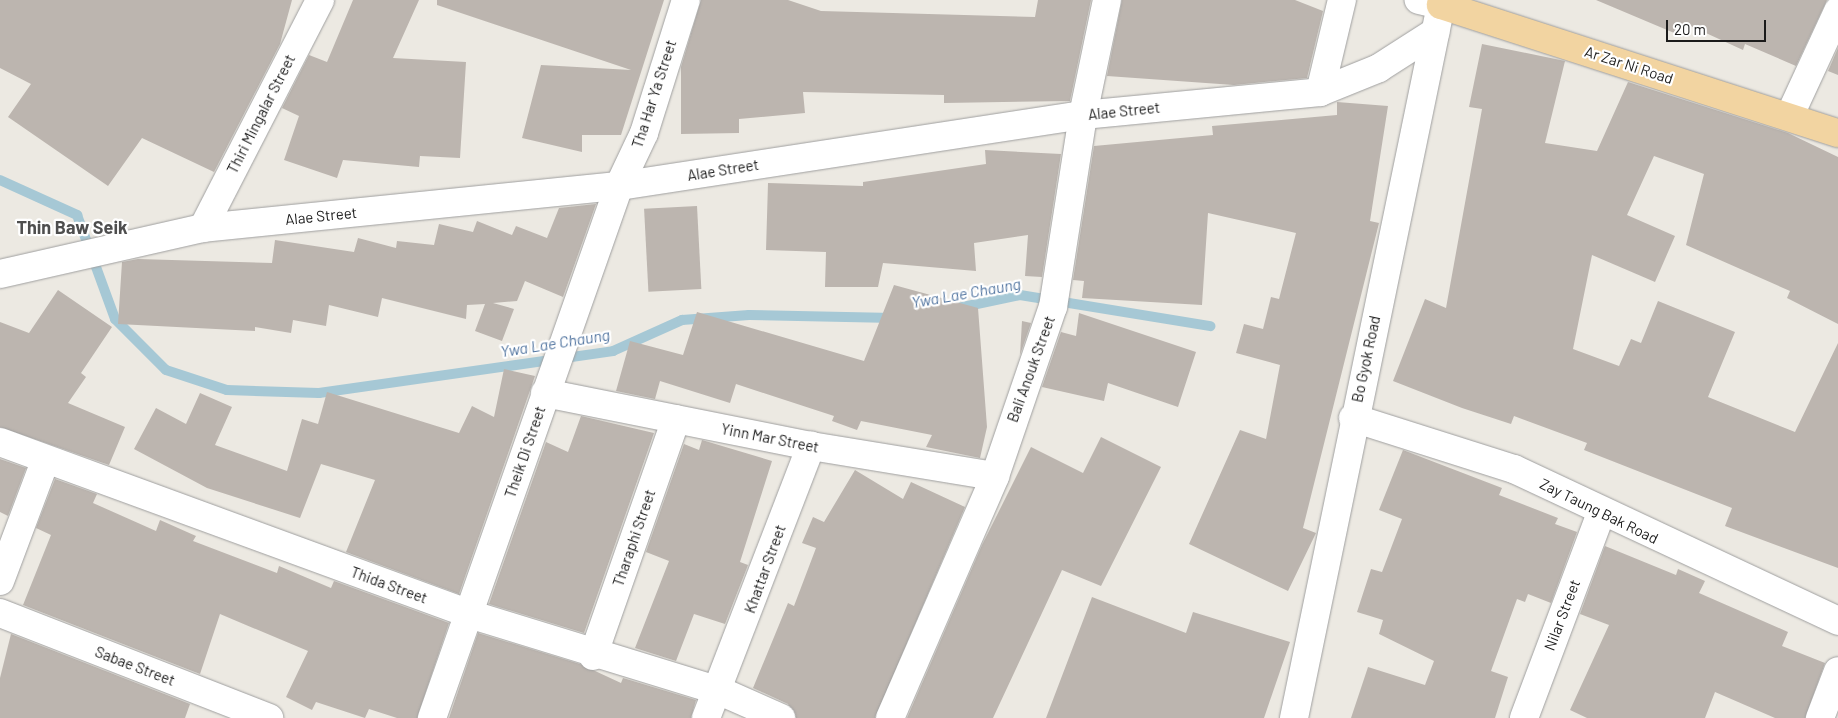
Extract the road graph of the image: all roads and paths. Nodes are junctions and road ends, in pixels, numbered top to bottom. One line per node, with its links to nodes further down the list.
1 (320, 0): 13 (street, Thiri Mingalar Street)
2 (686, 0): 12 (street, Tha Har Ya Street)
3 (1107, 0): 9 (street, Bali Anouk Street)
4 (1342, 0): 8 (street)
5 (1434, 2): 7 (street, Bo Gyok Road); 10 (main road, Ar Zar Ni Road)
6 (1838, 11): 10 (street)
7 (1435, 32): 8 (street, Alae Street); 16 (street, Bo Gyok Road)
8 (1320, 92): 9 (street, Alae Street)
9 (1083, 115): 12 (street, Alae Street); 21 (street, Bali Anouk Street)
10 (1790, 116): 11 (main road, Ar Zar Ni Road)
11 (1838, 133)
12 (618, 186): 13 (street, Alae Street); 15 (street, Theik Di Street)
13 (203, 228): 14 (street, Alae Street)
14 (0, 274)
15 (546, 393): 17 (street, Yinn Mar Street); 25 (street, Theik Di Street)
16 (1353, 418): 22 (street, Zay Taung Bak Road); 35 (street, Bo Gyok Road)
17 (676, 420): 19 (street, Yinn Mar Street); 27 (street, Tharaphi Street)
18 (0, 442): 20 (street, Thida Street)
19 (811, 446): 21 (street, Yinn Mar Street); 29 (street, Khattar Street)
20 (45, 461): 23 (street); 25 (street, Thida Street)
21 (995, 476): 34 (street, Bali Anouk Street)
22 (1601, 513): 26 (street, Zay Taung Bak Road); 36 (street, Nilar Street)
23 (0, 582)
24 (0, 613): 30 (street, Sabae Street)
25 (469, 614): 27 (street, Thida Street); 31 (street, Theik Di Street)
26 (1838, 621)
27 (593, 656): 29 (street, Thida Street)
28 (1838, 671): 37 (street)
29 (720, 691): 32 (street); 33 (street, Thida Street)
30 (270, 718)
31 (432, 718)
32 (706, 718)
33 (781, 718)
34 (890, 718)
35 (1294, 718)
36 (1524, 718)
37 (1820, 718)

